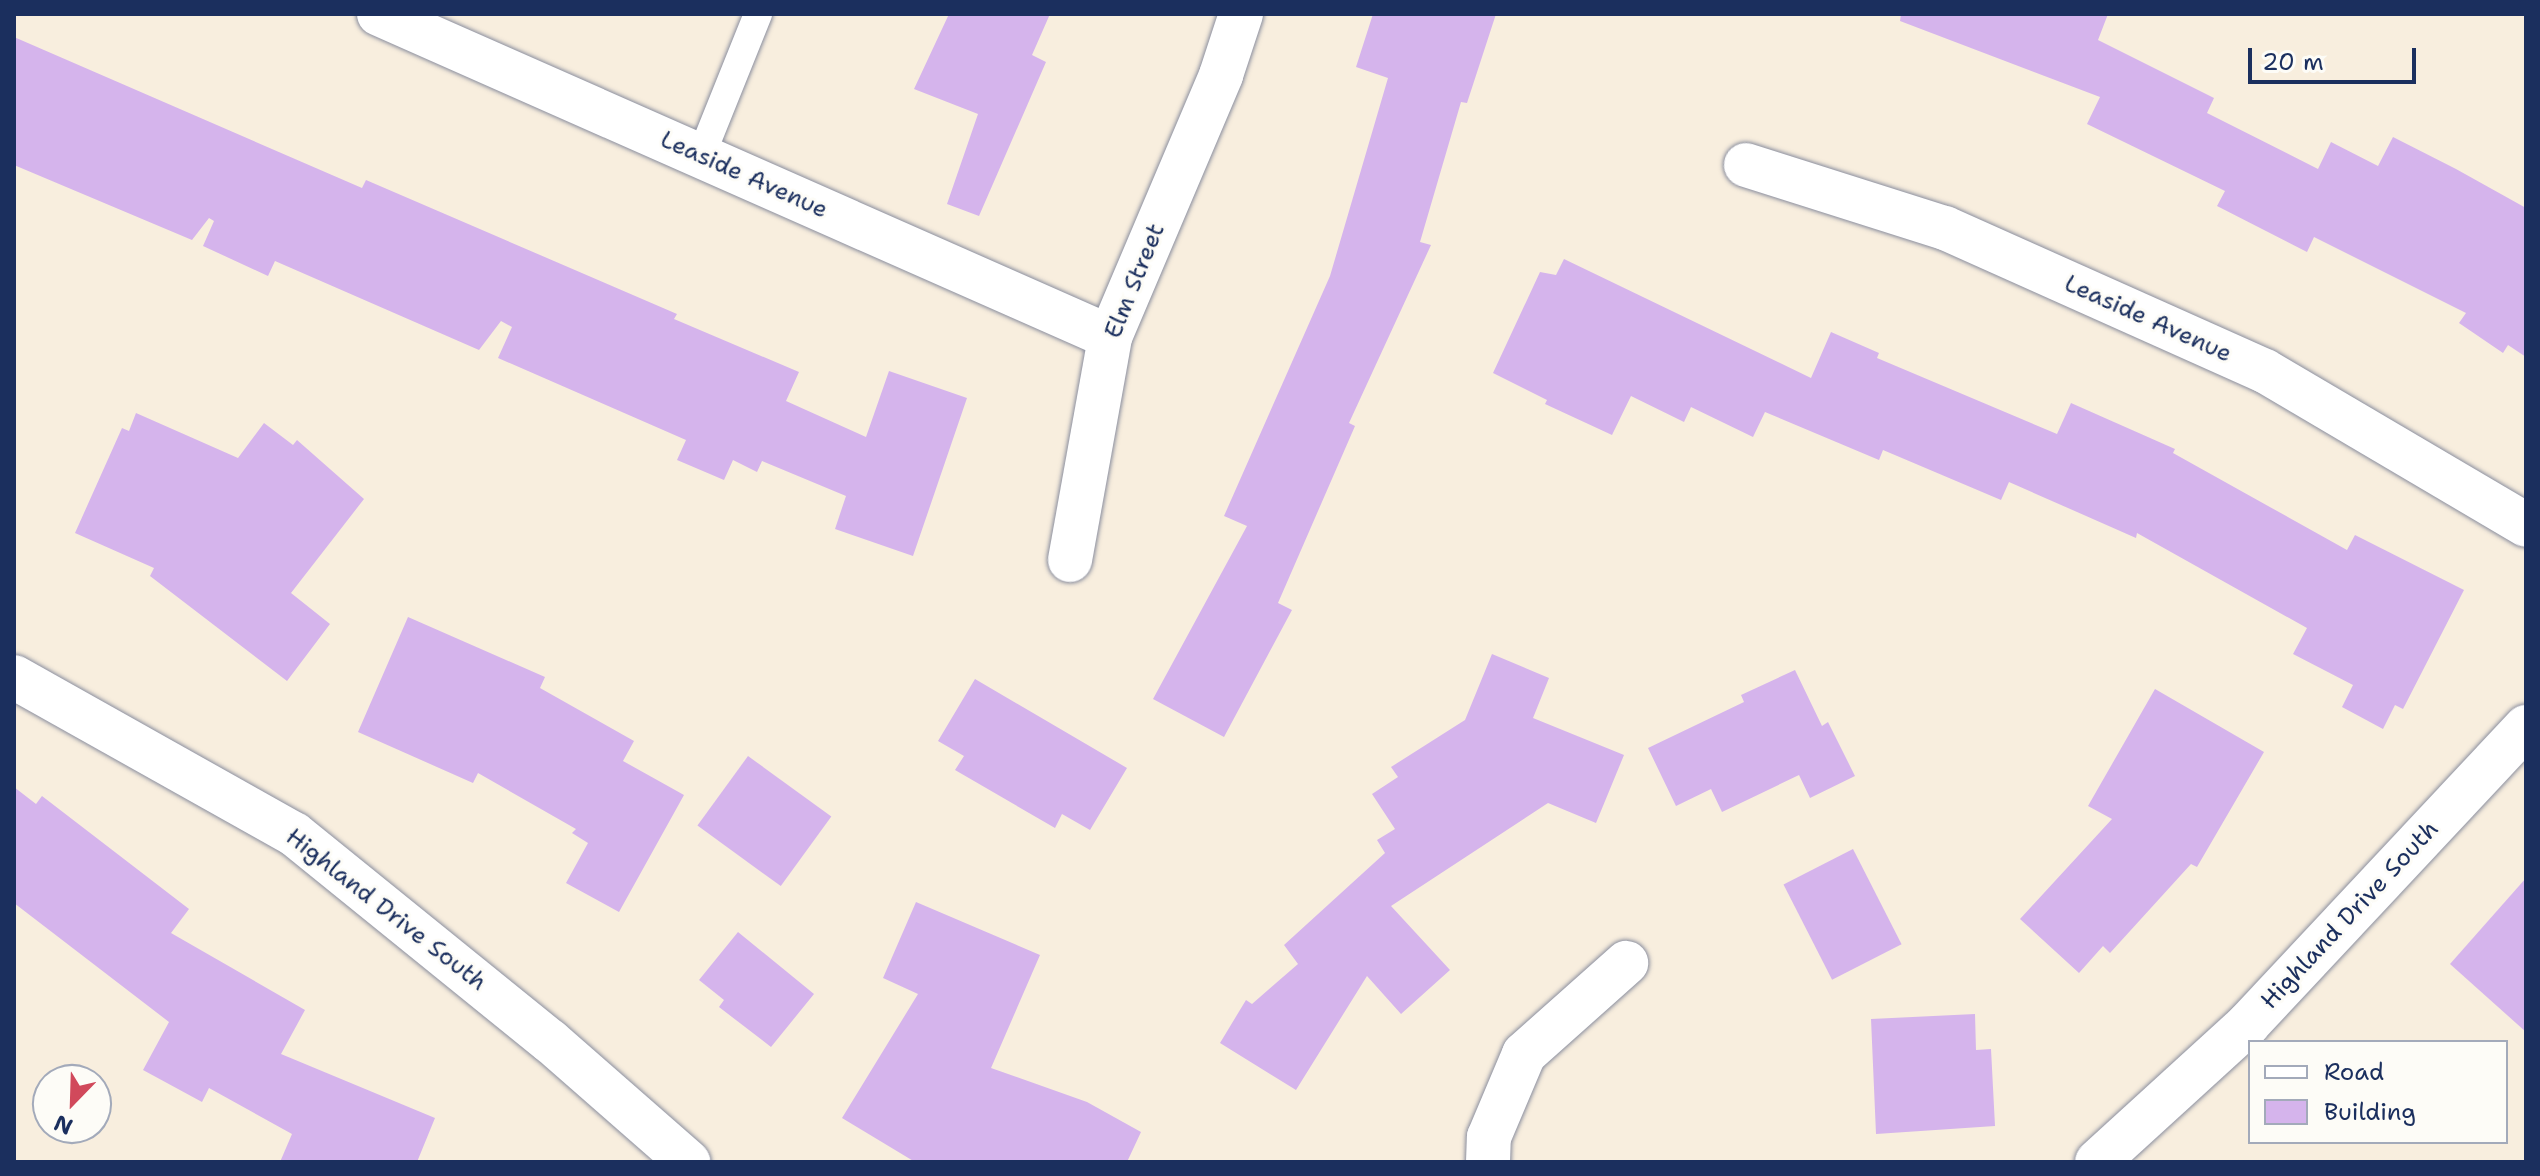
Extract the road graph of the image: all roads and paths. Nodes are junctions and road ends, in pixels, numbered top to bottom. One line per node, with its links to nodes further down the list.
1 (379, 14): 4 (street, Leaside Avenue)
2 (758, 14): 4 (lane)
3 (1241, 14): 6 (street, Elm Street)
4 (701, 156): 6 (street, Leaside Avenue)
5 (1746, 165): 7 (street, Leaside Avenue)
6 (1110, 337): 8 (street, Elm Street)
7 (2526, 525)
8 (1070, 560)
9 (14, 677): 12 (street, Highland Drive South)
10 (2526, 727): 14 (street, Highland Drive South)
11 (1626, 963): 13 (street)
12 (688, 1162)
13 (1488, 1162)
14 (2097, 1162)

